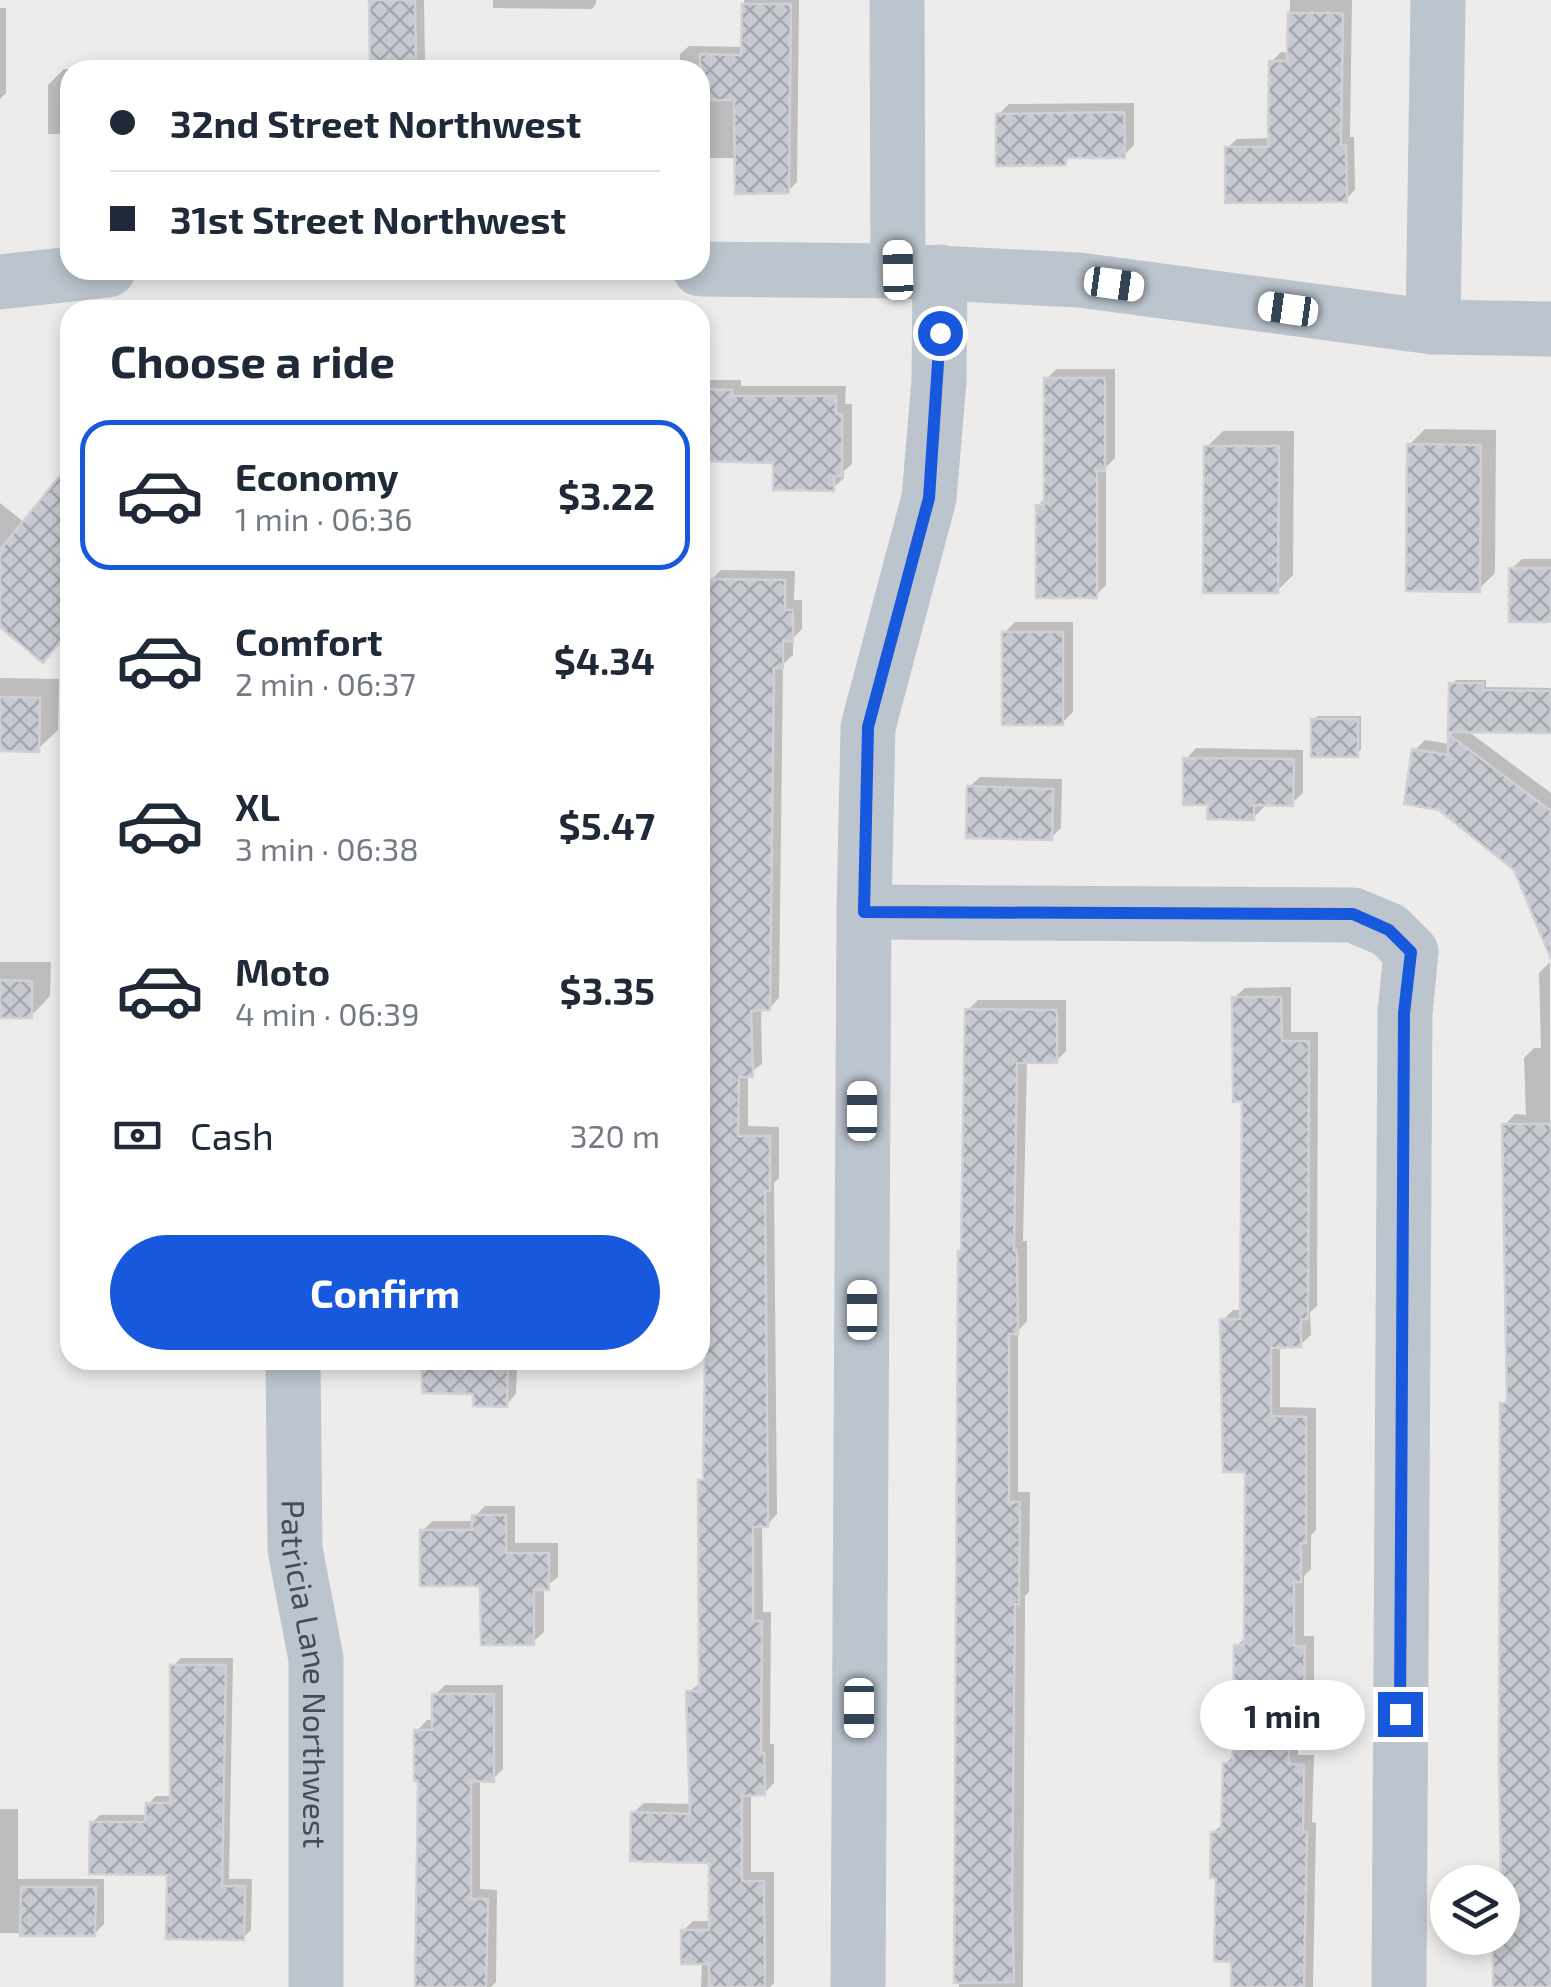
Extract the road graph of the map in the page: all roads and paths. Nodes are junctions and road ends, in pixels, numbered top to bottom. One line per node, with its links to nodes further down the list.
1 (896, 0): 4 (street)
2 (1438, 0): 7 (street)
3 (710, 269): 4 (street)
4 (919, 272): 7 (street); 9 (street)
5 (60, 275): 6 (street)
6 (0, 282)
7 (1434, 327): 8 (street)
8 (1551, 329)
9 (864, 912): 12 (street); 13 (street)
10 (293, 1370): 11 (street, Patricia Lane Northwest)
11 (316, 1987)
12 (858, 1987)
13 (1399, 1987)

